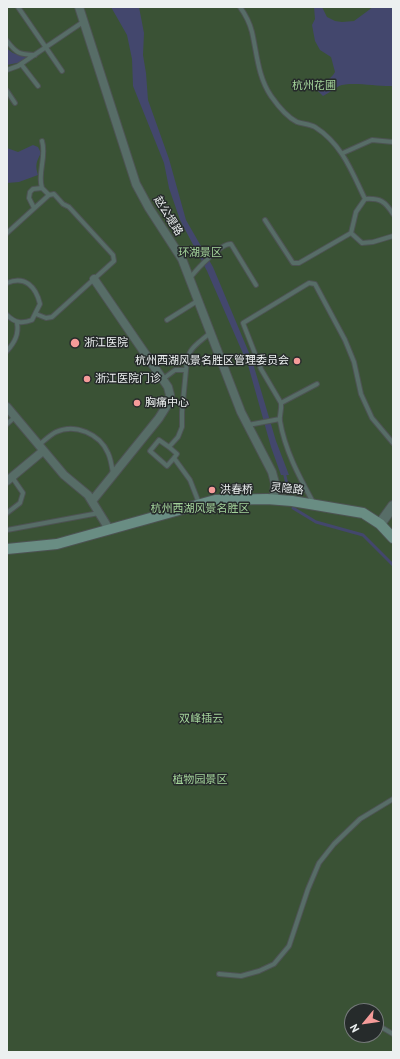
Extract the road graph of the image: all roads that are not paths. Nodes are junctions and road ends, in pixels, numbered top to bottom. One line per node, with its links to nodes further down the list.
1 (18, 7): 6 (lane)
2 (79, 7): 4 (street, 赵公堤路)
3 (240, 7): 16 (lane)
4 (83, 22): 6 (lane); 27 (street, 赵公堤路)
5 (7, 42): 7 (lane)
6 (46, 48): 7 (lane); 10 (lane)
7 (36, 55): 8 (lane)
8 (21, 64): 9 (lane); 11 (lane)
9 (7, 70)
10 (62, 71)
11 (38, 86)
12 (7, 91): 13 (lane)
13 (15, 103)
14 (42, 141): 17 (lane)
15 (393, 142): 16 (lane)
16 (343, 153): 19 (lane)
17 (42, 188): 18 (lane); 20 (lane)
18 (49, 195): 20 (lane); 28 (lane)
19 (365, 199): 21 (lane); 24 (lane)
20 (34, 208): 23 (lane)
21 (393, 214)
22 (265, 220): 24 (lane)
23 (7, 233)
24 (351, 233): 25 (lane)
25 (393, 236)
26 (7, 276): 29 (lane)
27 (190, 278): 30 (lane); 31 (street, 赵公堤路)
28 (94, 280): 32 (lane); 39 (street)
29 (9, 282): 32 (lane)
30 (256, 285)
31 (199, 300): 34 (lane); 36 (street, 赵公堤路)
32 (36, 314): 35 (lane)
33 (7, 316): 35 (lane)
34 (167, 320)
35 (17, 323): 37 (lane)
36 (211, 332): 38 (lane); 46 (street, 赵公堤路)
37 (7, 351)
38 (186, 370): 39 (lane); 48 (lane)
39 (163, 379): 51 (street)
40 (317, 384): 41 (lane)
41 (280, 403): 44 (lane); 47 (lane)
42 (7, 406): 43 (street)
43 (16, 417): 45 (lane); 49 (street)
44 (280, 419): 46 (lane); 55 (lane)
45 (7, 424)
46 (248, 425): 53 (street, 赵公堤路)
47 (393, 443)
48 (169, 447): 50 (lane); 50 (lane)
49 (41, 448): 51 (lane); 52 (street); 54 (street)
50 (174, 458): 56 (lane)
51 (114, 474): 54 (street)
52 (9, 479): 58 (lane)
53 (274, 499): 55 (main road, 灵隐路); 56 (main road, 灵隐路)
54 (92, 501): 59 (street)
55 (314, 504): 60 (main road, 灵隐路)
56 (199, 505): 61 (main road, 灵隐路)
57 (393, 506): 60 (street)
58 (7, 512)
59 (99, 513): 61 (street); 62 (lane)
60 (380, 524): 63 (main road, 灵隐路)
61 (109, 529): 64 (main road, 灵隐路)
62 (7, 530)
63 (393, 538)
64 (7, 549)
65 (393, 800): 66 (lane)
66 (219, 974)
67 (384, 1029): 68 (lane)
68 (393, 1034)

